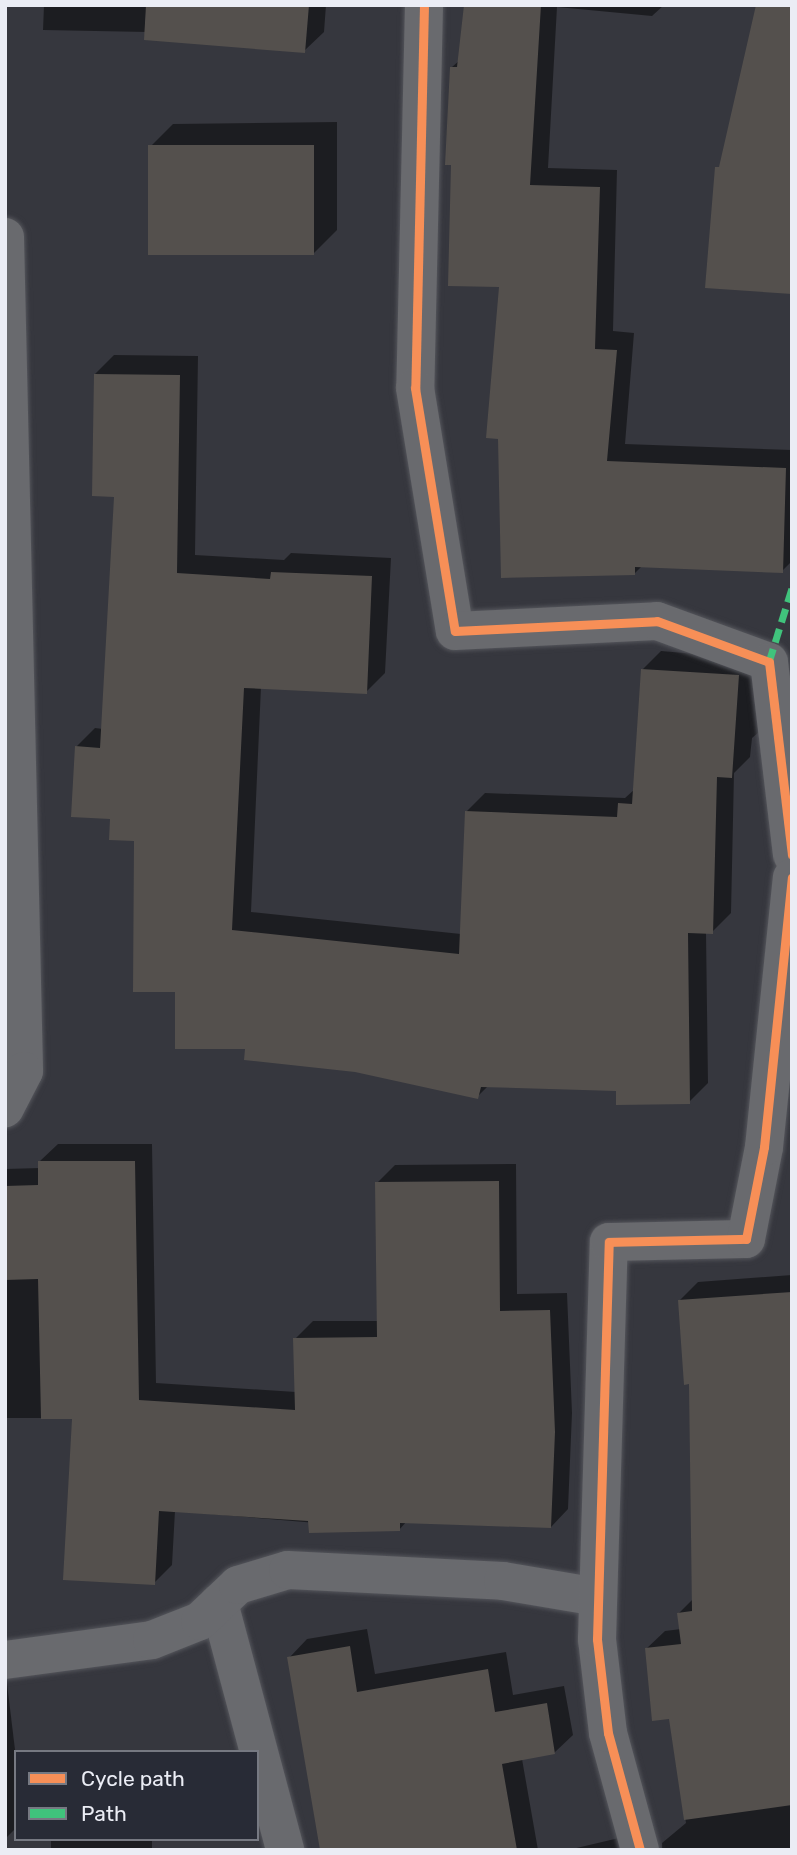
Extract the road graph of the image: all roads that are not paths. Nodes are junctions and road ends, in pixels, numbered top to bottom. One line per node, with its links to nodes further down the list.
1 (424, 5): 3 (street)
2 (5, 237): 5 (street)
3 (792, 855)
4 (792, 877): 6 (street)
5 (5, 1108)
6 (598, 1597): 7 (street); 12 (street)
7 (219, 1603): 8 (street); 9 (street)
8 (5, 1660)
9 (258, 1750)
10 (259, 1753): 11 (street)
11 (285, 1850)
12 (640, 1850)

